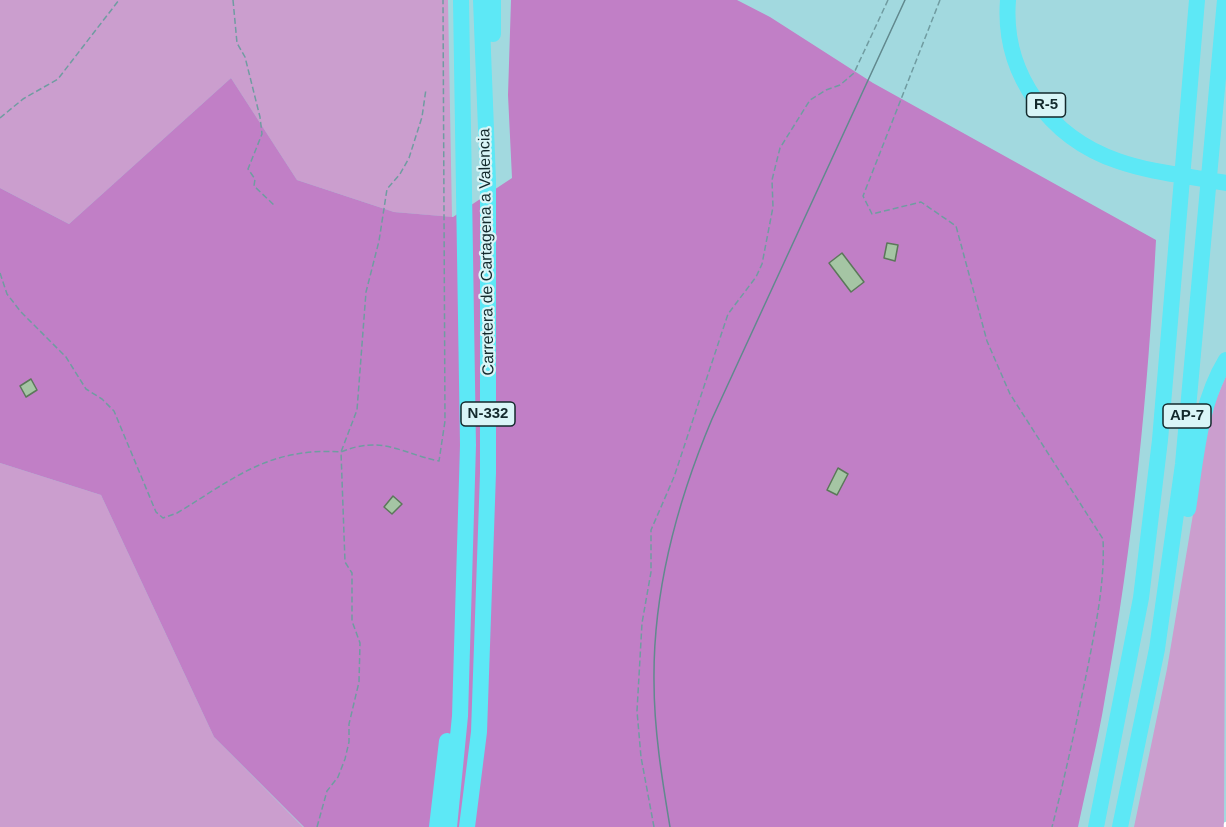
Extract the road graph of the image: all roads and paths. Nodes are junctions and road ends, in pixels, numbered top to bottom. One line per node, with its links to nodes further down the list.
1 (119, 0): 16 (path)
2 (233, 0): 21 (path)
3 (443, 0): 24 (path)
4 (461, 0): 25 (highway, Carretera de Cartagena a Valencia / N-332)
5 (481, 0): 19 (highway, Carretera de Cartagena a Valencia / N-332)
6 (493, 0): 19 (highway)
7 (888, 0): 32 (path)
8 (940, 0): 33 (path)
9 (1008, 0): 17 (highway)
10 (1014, 0): 17 (highway, R-5)
11 (1186, 0): 14 (highway)
12 (1197, 0): 14 (highway, AP-7)
13 (1225, 0): 35 (highway, AP-7)
14 (1191, 70): 34 (highway, AP-7)
15 (426, 89): 24 (path)
16 (0, 118)
17 (1141, 164): 18 (highway, R-5); 20 (highway)
18 (1226, 176)
19 (488, 181): 26 (highway, Carretera de Cartagena a Valencia / N-332)
20 (1226, 183)
21 (274, 205)
22 (0, 273): 24 (path)
23 (1226, 360): 35 (highway)
24 (341, 452): 27 (path)
25 (465, 582): 28 (highway); 29 (highway, Carretera de Cartagena a Valencia / N-332)
26 (479, 732): 30 (highway, Carretera de Cartagena a Valencia / N-332); 31 (highway)
27 (317, 827)
28 (437, 827)
29 (449, 827)
30 (467, 827)
31 (474, 827)
32 (654, 827)
33 (1052, 827)
34 (1096, 827)
35 (1122, 827)

